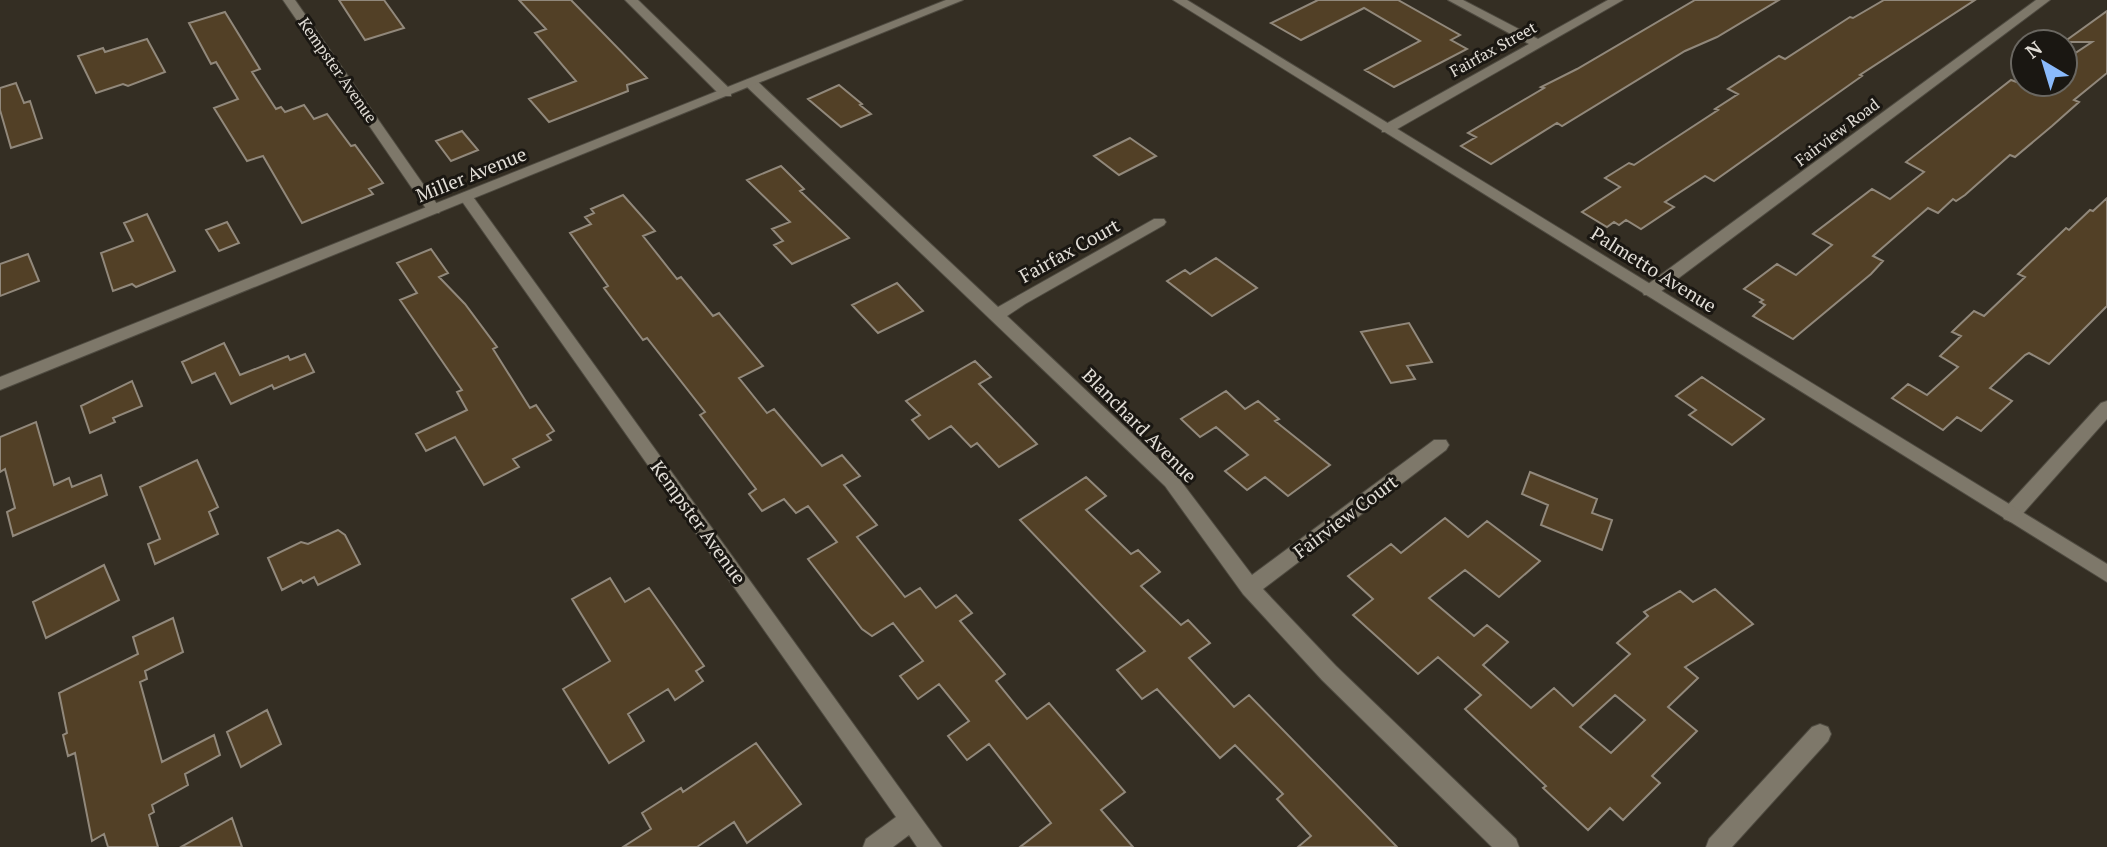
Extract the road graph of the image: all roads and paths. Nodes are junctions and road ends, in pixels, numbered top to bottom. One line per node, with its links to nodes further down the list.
1 (289, 0): 13 (street, Kempster Avenue)
2 (631, 0): 10 (street)
3 (957, 0): 9 (street, Miller Avenue)
4 (1179, 0): 11 (street, Palmetto Avenue)
5 (1454, 0): 8 (street)
6 (1617, 0): 8 (street, Fairfax Street)
7 (2044, 0): 15 (street, Fairview Road)
8 (1538, 44): 11 (street, Fairfax Street)
9 (751, 83): 10 (street, Miller Avenue); 16 (street, Blanchard Avenue)
10 (726, 93): 12 (street, Miller Avenue)
11 (1387, 129): 15 (street, Palmetto Avenue)
12 (466, 197): 13 (street, Miller Avenue); 24 (street, Kempster Avenue)
13 (434, 210): 17 (street, Miller Avenue)
14 (1159, 222): 16 (street, Fairfax Court)
15 (1650, 291): 20 (street, Palmetto Avenue)
16 (998, 315): 22 (street, Blanchard Avenue)
17 (0, 384)
18 (2107, 408): 20 (street)
19 (1440, 445): 22 (street, Fairview Court)
20 (2011, 514): 21 (street, Palmetto Avenue)
21 (2107, 574)
22 (1250, 588): 27 (street, Blanchard Avenue)
23 (1820, 734): 28 (street)
24 (911, 819): 25 (street); 26 (street, Kempster Avenue)
25 (874, 847)
26 (931, 847)
27 (1508, 847)
28 (1717, 847)

